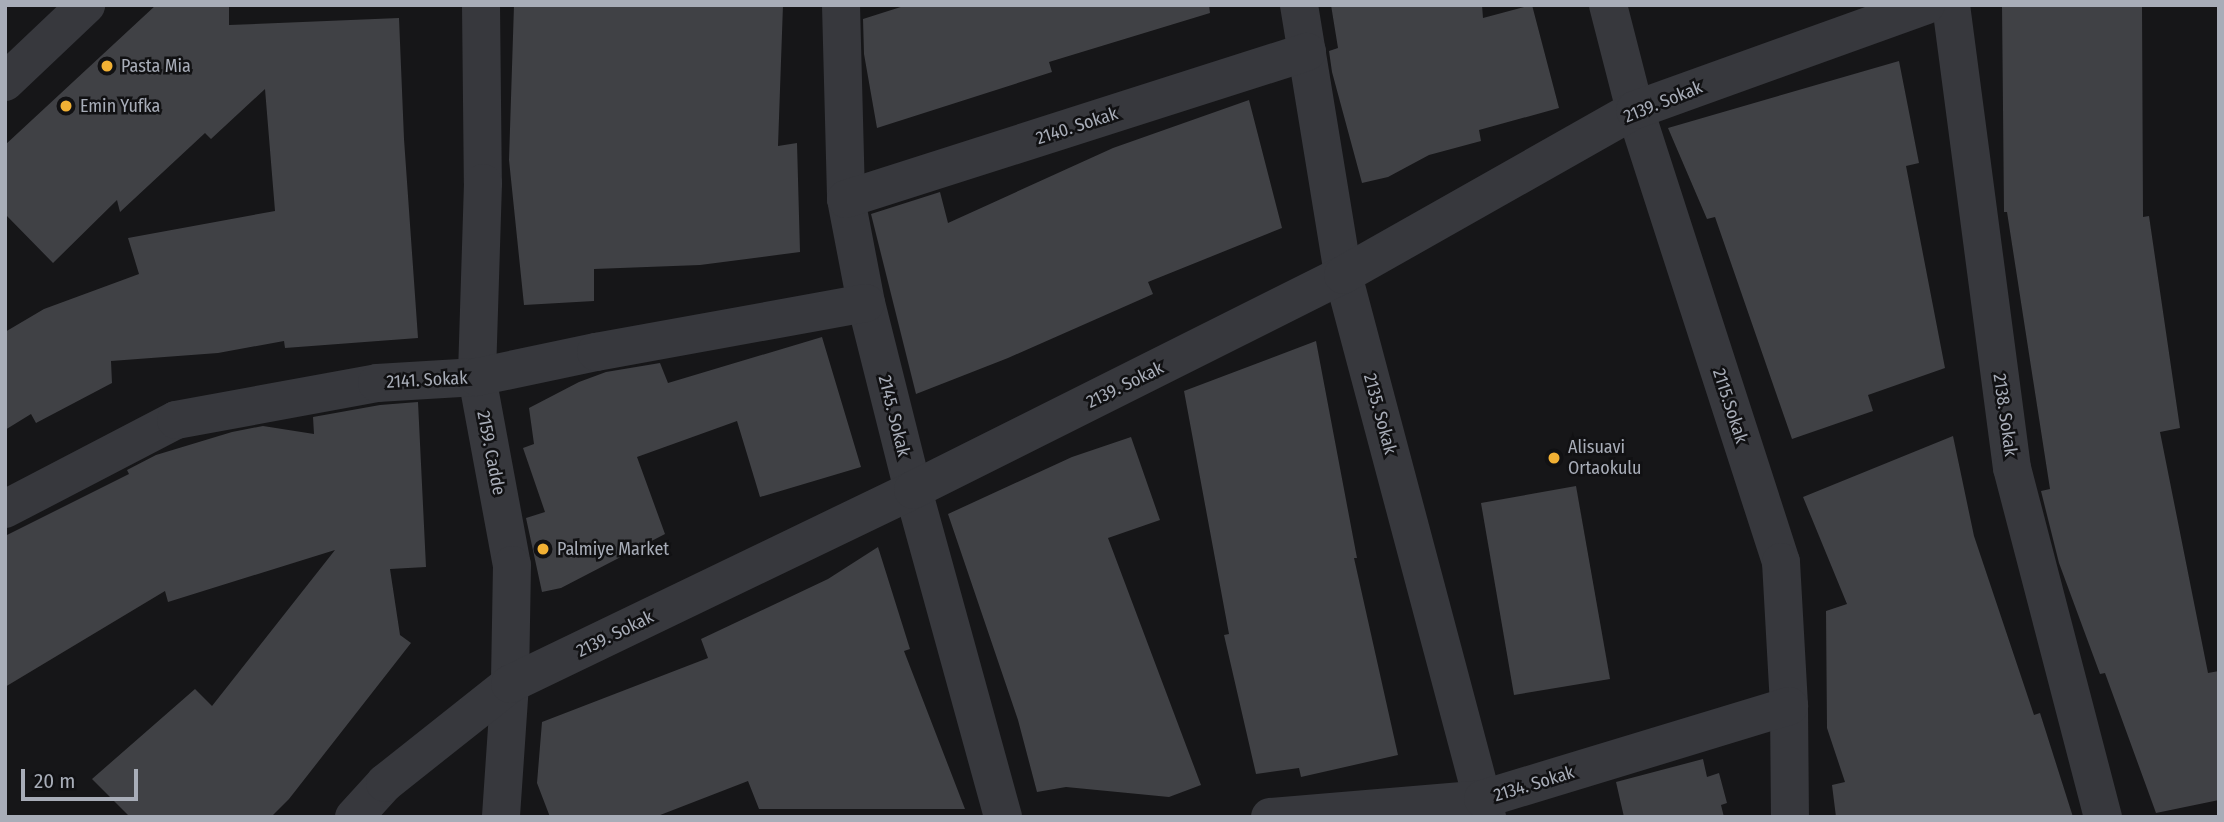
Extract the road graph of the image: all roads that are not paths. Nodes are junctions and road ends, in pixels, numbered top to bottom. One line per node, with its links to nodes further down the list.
1 (86, 5): 9 (street)
2 (481, 5): 14 (street, 2159. Cadde)
3 (841, 5): 11 (street, 2145. Sokak)
4 (1299, 5): 8 (street, 2135. Sokak)
5 (1608, 5): 10 (street, 2115.Sokak)
6 (1926, 5): 10 (street, 2139. Sokak)
7 (1951, 5): 25 (street, 2138. Sokak)
8 (1307, 52): 11 (street, 2140. Sokak); 12 (street, 2135. Sokak)
9 (5, 82)
10 (1635, 110): 12 (street, 2139. Sokak); 18 (street, 2115.Sokak)
11 (846, 199): 13 (street, 2145. Sokak)
12 (1343, 275): 15 (street, 2139. Sokak); 19 (street, 2135. Sokak)
13 (866, 303): 14 (street, 2141. Sokak); 15 (street, 2145. Sokak)
14 (477, 377): 16 (street, 2141. Sokak); 17 (street, 2159. Cadde)
15 (913, 490): 17 (street, 2139. Sokak); 22 (street, 2145. Sokak)
16 (5, 509)
17 (510, 684): 20 (street, 2139. Sokak); 21 (street, 2159. Cadde)
18 (1789, 706): 19 (street, 2134. Sokak); 24 (street, 2115.Sokak)
19 (1485, 808): 23 (street, 2134. Sokak)
20 (354, 817)
21 (501, 817)
22 (1003, 817)
23 (1270, 817)
24 (1790, 817)
25 (2103, 817)

